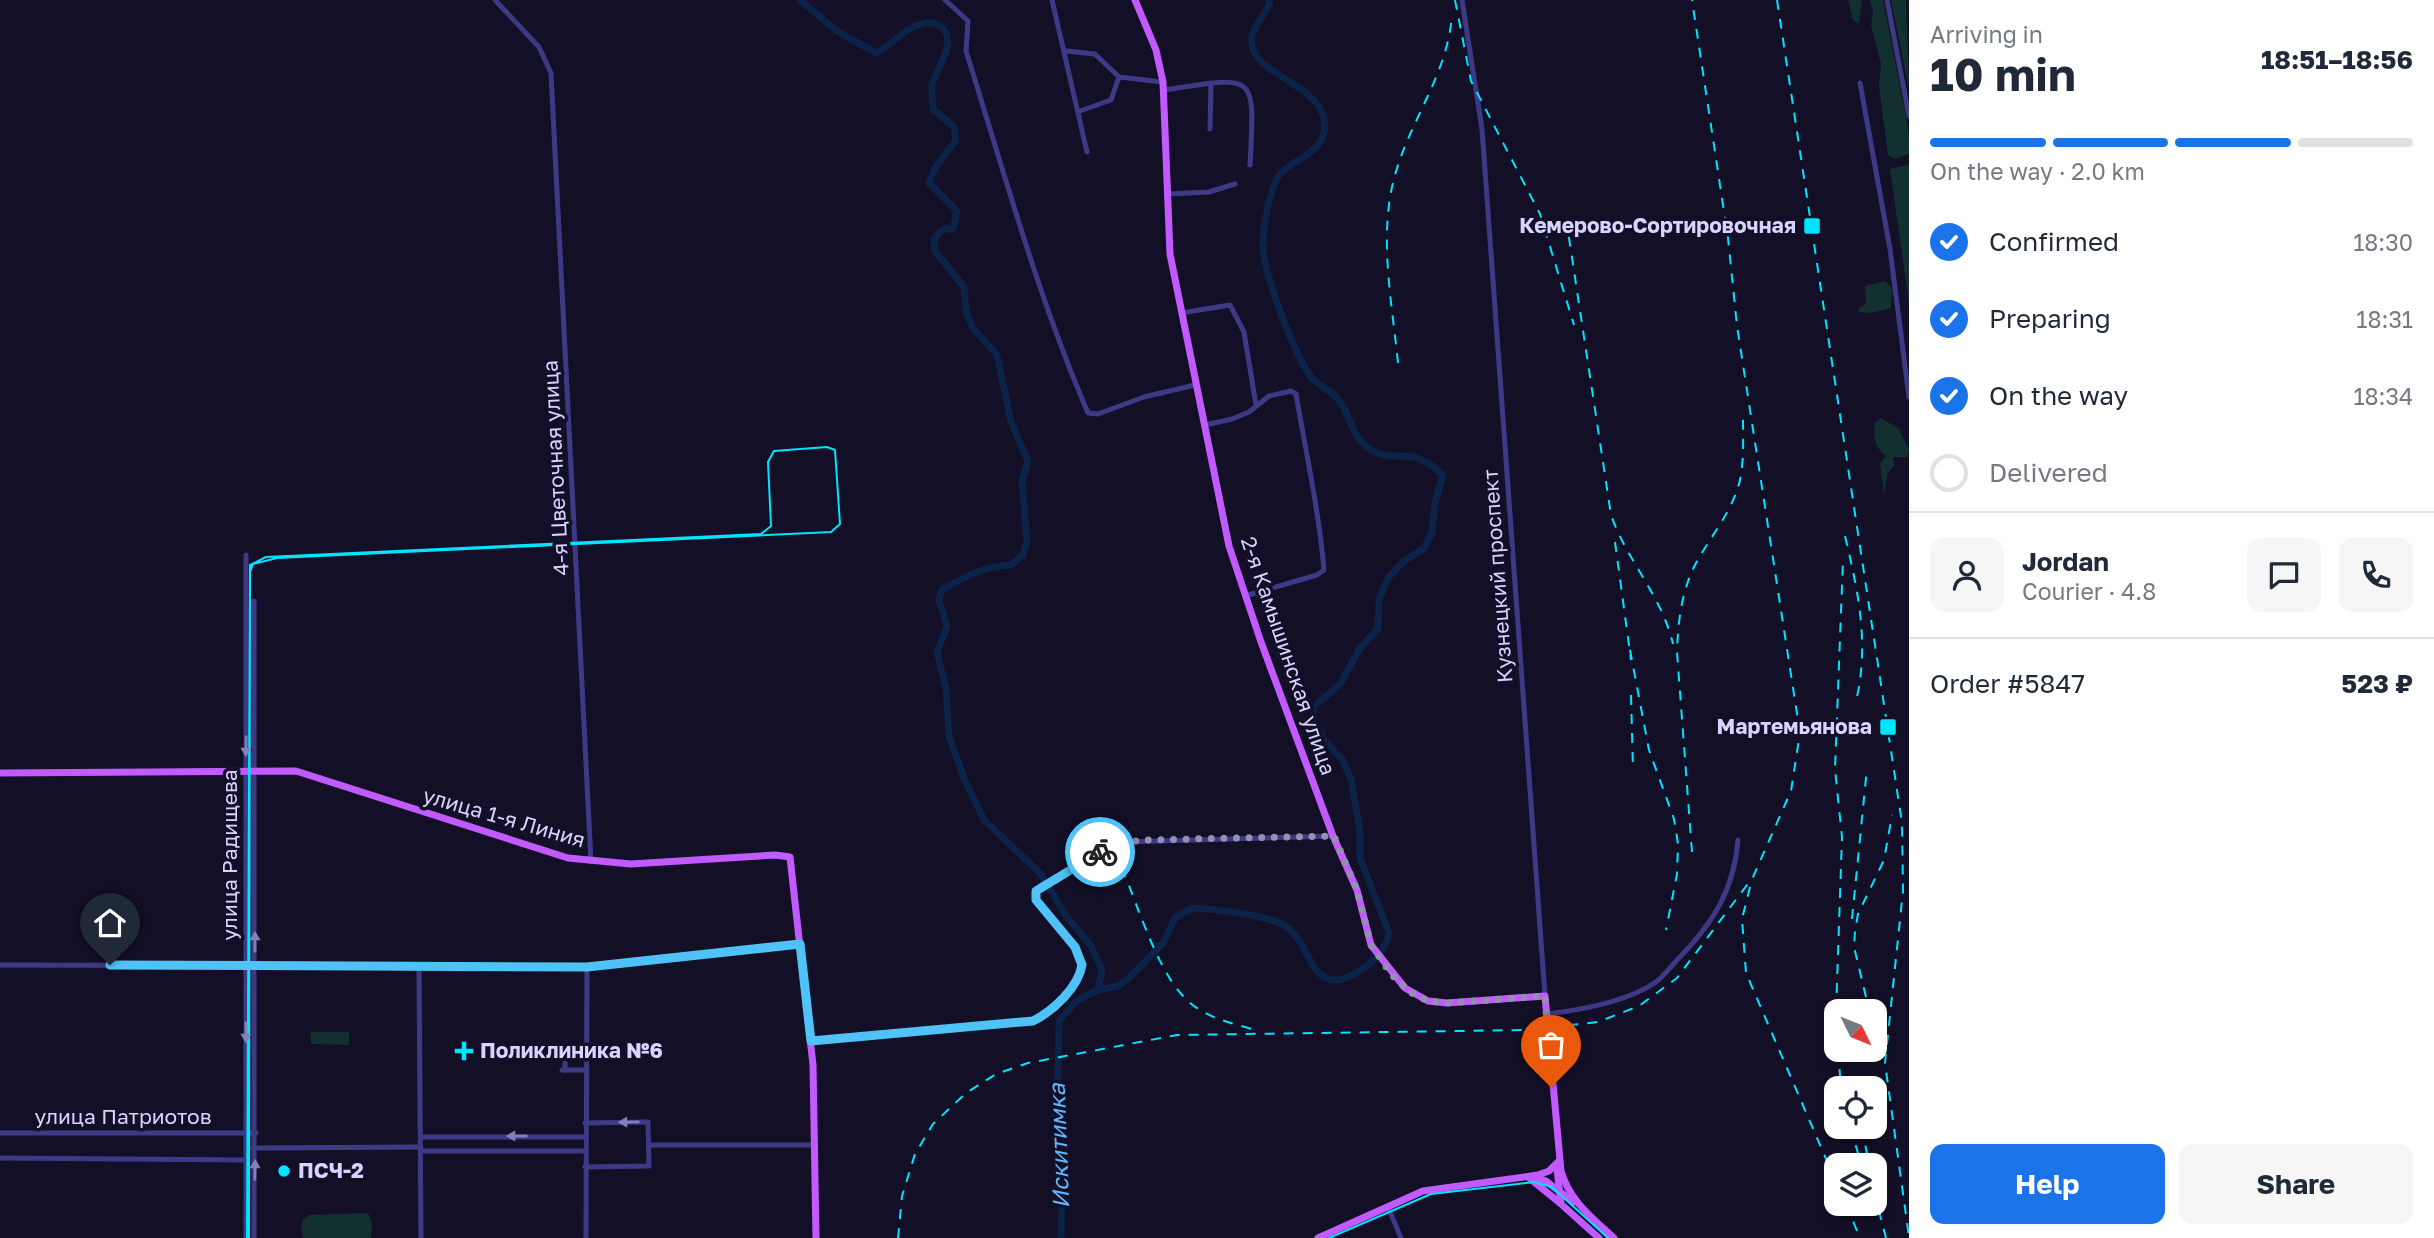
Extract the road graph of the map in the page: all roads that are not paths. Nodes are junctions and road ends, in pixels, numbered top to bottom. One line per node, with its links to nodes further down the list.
1 (495, 0): 32 (street, 4-я Цветочная улица)
2 (946, 0): 20 (street)
3 (1052, 0): 7 (street)
4 (1135, 0): 11 (main road, 2-я Камышинская улица)
5 (1462, 0): 39 (street, Кузнецкий проспект)
6 (1887, 0): 13 (street)
7 (1066, 51): 8 (street); 12 (street)
8 (1119, 77): 11 (street); 12 (street)
9 (1211, 83): 11 (street); 14 (street); 16 (street)
10 (1860, 83): 21 (street)
11 (1164, 86): 18 (main road, 2-я Камышинская улица)
12 (1080, 111): 15 (street)
13 (1909, 116)
14 (1210, 130)
15 (1087, 152)
16 (1250, 164)
17 (1235, 184): 18 (street)
18 (1168, 194): 19 (main road, 2-я Камышинская улица)
19 (1181, 313): 20 (main road, 2-я Камышинская улица); 22 (street)
20 (1195, 385): 23 (main road, 2-я Камышинская улица)
21 (1909, 397)
22 (1256, 405): 23 (street); 25 (street)
23 (1205, 425): 25 (main road, 2-я Камышинская улица)
24 (246, 555): 28 (street, улица Радищева, one-way to 28)
25 (1245, 596): 30 (main road, 2-я Камышинская улица)
26 (254, 601): 27 (street, улица Радищева)
27 (255, 771): 28 (main road, улица 1-я Линия); 32 (main road, улица 1-я Линия); 36 (street, улица Радищева, one-way to 27)
28 (246, 772): 29 (main road); 35 (street, улица Радищева)
29 (0, 773)
30 (1334, 836): 39 (main road, 2-я Камышинская улица); 41 (street)
31 (1738, 840): 40 (street)
32 (591, 862): 33 (main road, улица 1-я Линия)
33 (800, 944): 38 (street); 41 (main road)
34 (0, 965): 35 (street)
35 (246, 965): 36 (street); 45 (street, улица Радищева, one-way to 45)
36 (255, 965): 37 (street); 47 (street, улица Радищева)
37 (419, 967): 38 (street); 48 (street)
38 (587, 967): 43 (street)
39 (1545, 996): 40 (main road, Кузнецкий проспект)
40 (1547, 1014): 58 (main road, Кузнецкий проспект)
41 (811, 1041): 51 (main road)
42 (565, 1046): 43 (street)
43 (586, 1070): 44 (street)
44 (585, 1123): 49 (street); 50 (street, one-way to 44)
45 (246, 1132): 46 (street, улица Патриотов); 47 (street, улица Патриотов); 52 (street, улица Радищева)
46 (0, 1133)
47 (256, 1133): 53 (street, улица Радищева)
48 (421, 1137): 49 (street, one-way to 48); 54 (street)
49 (585, 1137): 55 (street)
50 (649, 1145): 51 (street); 59 (street)
51 (816, 1145): 69 (main road)
52 (247, 1147): 53 (street); 57 (street, улица Радищева)
53 (256, 1148): 54 (street); 66 (street, улица Радищева, one-way to 53)
54 (421, 1149): 55 (street); 67 (street)
55 (585, 1152): 59 (street)
56 (0, 1158): 57 (street, улица Патриотов)
57 (246, 1160): 65 (street, улица Радищева)
58 (1558, 1162): 60 (main road); 61 (main road, Кузнецкий проспект); 64 (main road, Кузнецкий проспект)
59 (585, 1167): 68 (street)
60 (1529, 1177): 61 (main road); 62 (main road); 63 (main road)
61 (1558, 1189): 62 (main road, Кузнецкий проспект); 64 (main road)
62 (1561, 1204): 72 (main road)
63 (1388, 1207): 70 (main road); 71 (street)
64 (1582, 1209): 73 (main road, Кузнецкий проспект)
65 (246, 1238)
66 (254, 1238)
67 (421, 1238)
68 (586, 1238)
69 (816, 1238)
70 (1318, 1238)
71 (1401, 1238)
72 (1599, 1238)
73 (1614, 1238)

